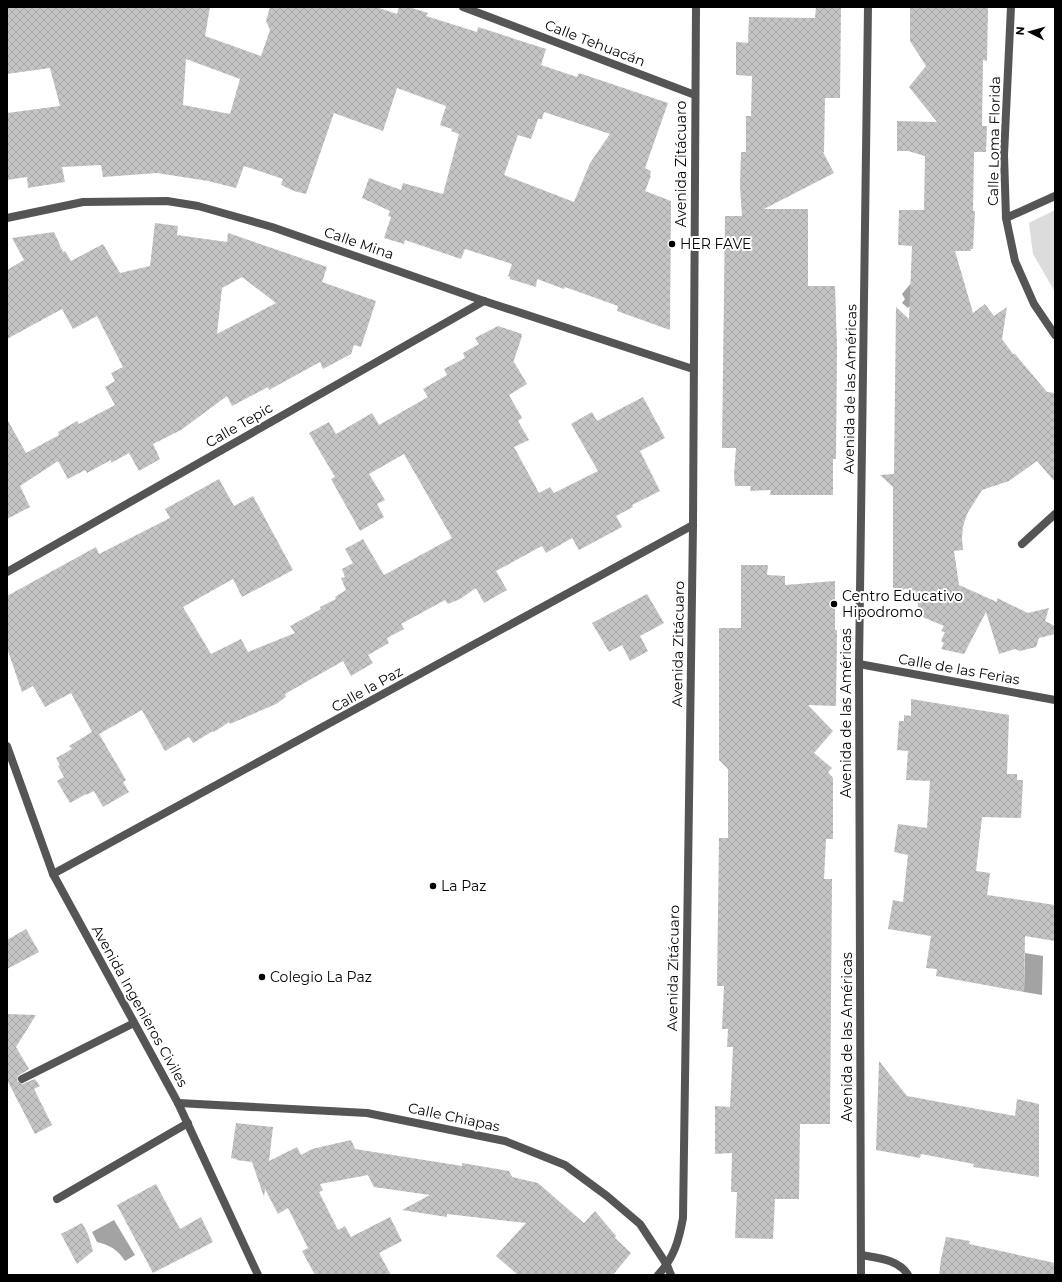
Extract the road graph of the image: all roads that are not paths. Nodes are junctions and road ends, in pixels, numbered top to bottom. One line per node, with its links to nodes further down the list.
1 (463, 7): 5 (street, Calle Tehuacán)
2 (696, 7): 5 (street, Avenida Zitácuaro)
3 (868, 7): 16 (street, Avenida de las Américas)
4 (1010, 7): 8 (street, Calle Loma Florida)
5 (695, 95): 11 (street, Avenida Zitácuaro)
6 (1055, 196): 8 (street)
7 (7, 218): 9 (street, Calle Mina)
8 (1006, 218): 10 (street, Calle Loma Florida)
9 (484, 301): 11 (street, Calle Mina); 15 (street, Calle Tepic)
10 (1055, 336)
11 (693, 369): 13 (street, Avenida Zitácuaro)
12 (1055, 514): 14 (street)
13 (693, 525): 19 (street, Calle la Paz); 26 (street, Avenida Zitácuaro)
14 (1022, 544)
15 (7, 572)
16 (859, 664): 17 (street, Calle de las Ferias); 25 (street, Avenida de las Américas)
17 (1055, 700)
18 (7, 746): 19 (street, Avenida Ingenieros Civiles)
19 (53, 874): 20 (street, Avenida Ingenieros Civiles)
20 (134, 1022): 21 (street); 22 (street, Avenida Ingenieros Civiles)
21 (22, 1079)
22 (178, 1103): 23 (street, Avenida Ingenieros Civiles); 26 (street, Calle Chiapas)
23 (188, 1123): 24 (street); 27 (street, Avenida Ingenieros Civiles)
24 (57, 1199)
25 (861, 1255): 30 (street, Avenida de las Américas); 31 (street)
26 (667, 1265): 28 (street, Avenida Zitácuaro); 29 (street, Calle Chiapas)
27 (258, 1275)
28 (658, 1275)
29 (671, 1275)
30 (861, 1275)
31 (908, 1275)

